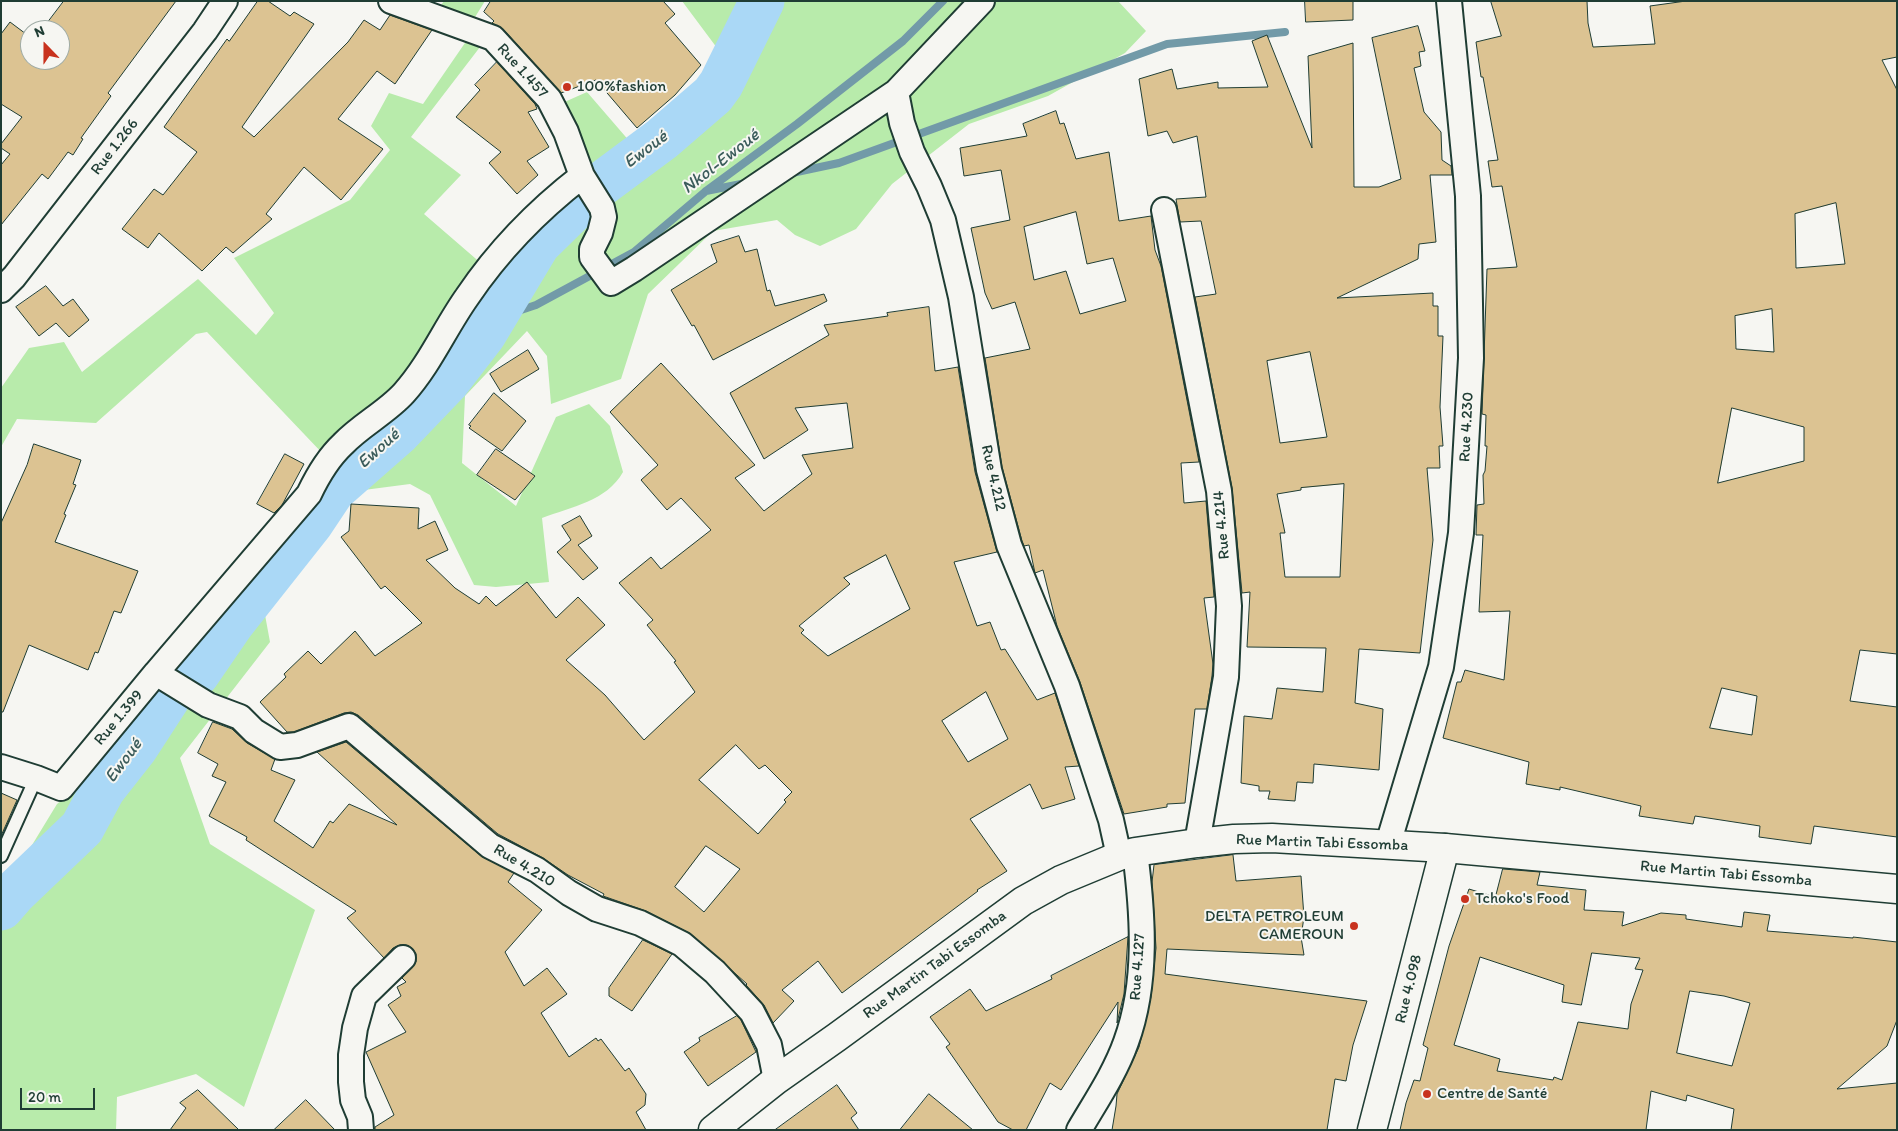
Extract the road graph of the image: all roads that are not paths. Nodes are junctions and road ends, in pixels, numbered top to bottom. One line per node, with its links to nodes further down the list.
1 (225, 1): 8 (street, Rue 1.266)
2 (391, 1): 6 (street, Rue 1.457)
3 (982, 1): 5 (street)
4 (1450, 1): 13 (street, Rue 4.230)
5 (896, 92): 6 (street, Rue 1.457); 15 (street, Rue 4.212)
6 (582, 176): 9 (street)
7 (1164, 210): 12 (street, Rue 4.214)
8 (1, 290)
9 (160, 676): 11 (street, Rue 1.399); 19 (street, Rue 4.210)
10 (1, 767): 11 (street, Rue 1.399)
11 (36, 778): 16 (lane)
12 (1197, 842): 13 (main road, Rue Martin Tabi Essomba); 15 (main road, Rue Martin Tabi Essomba)
13 (1388, 844): 14 (main road, Rue Martin Tabi Essomba)
14 (1445, 848): 17 (main road, Rue Martin Tabi Essomba); 23 (main road, Rue 4.098)
15 (1127, 854): 19 (main road, Rue Martin Tabi Essomba); 22 (street, Rue 4.127)
16 (1, 856)
17 (1897, 889)
18 (404, 958): 20 (street)
19 (776, 1080): 21 (main road, Rue Martin Tabi Essomba)
20 (361, 1130)
21 (713, 1130)
22 (1079, 1130)
23 (1372, 1130)

